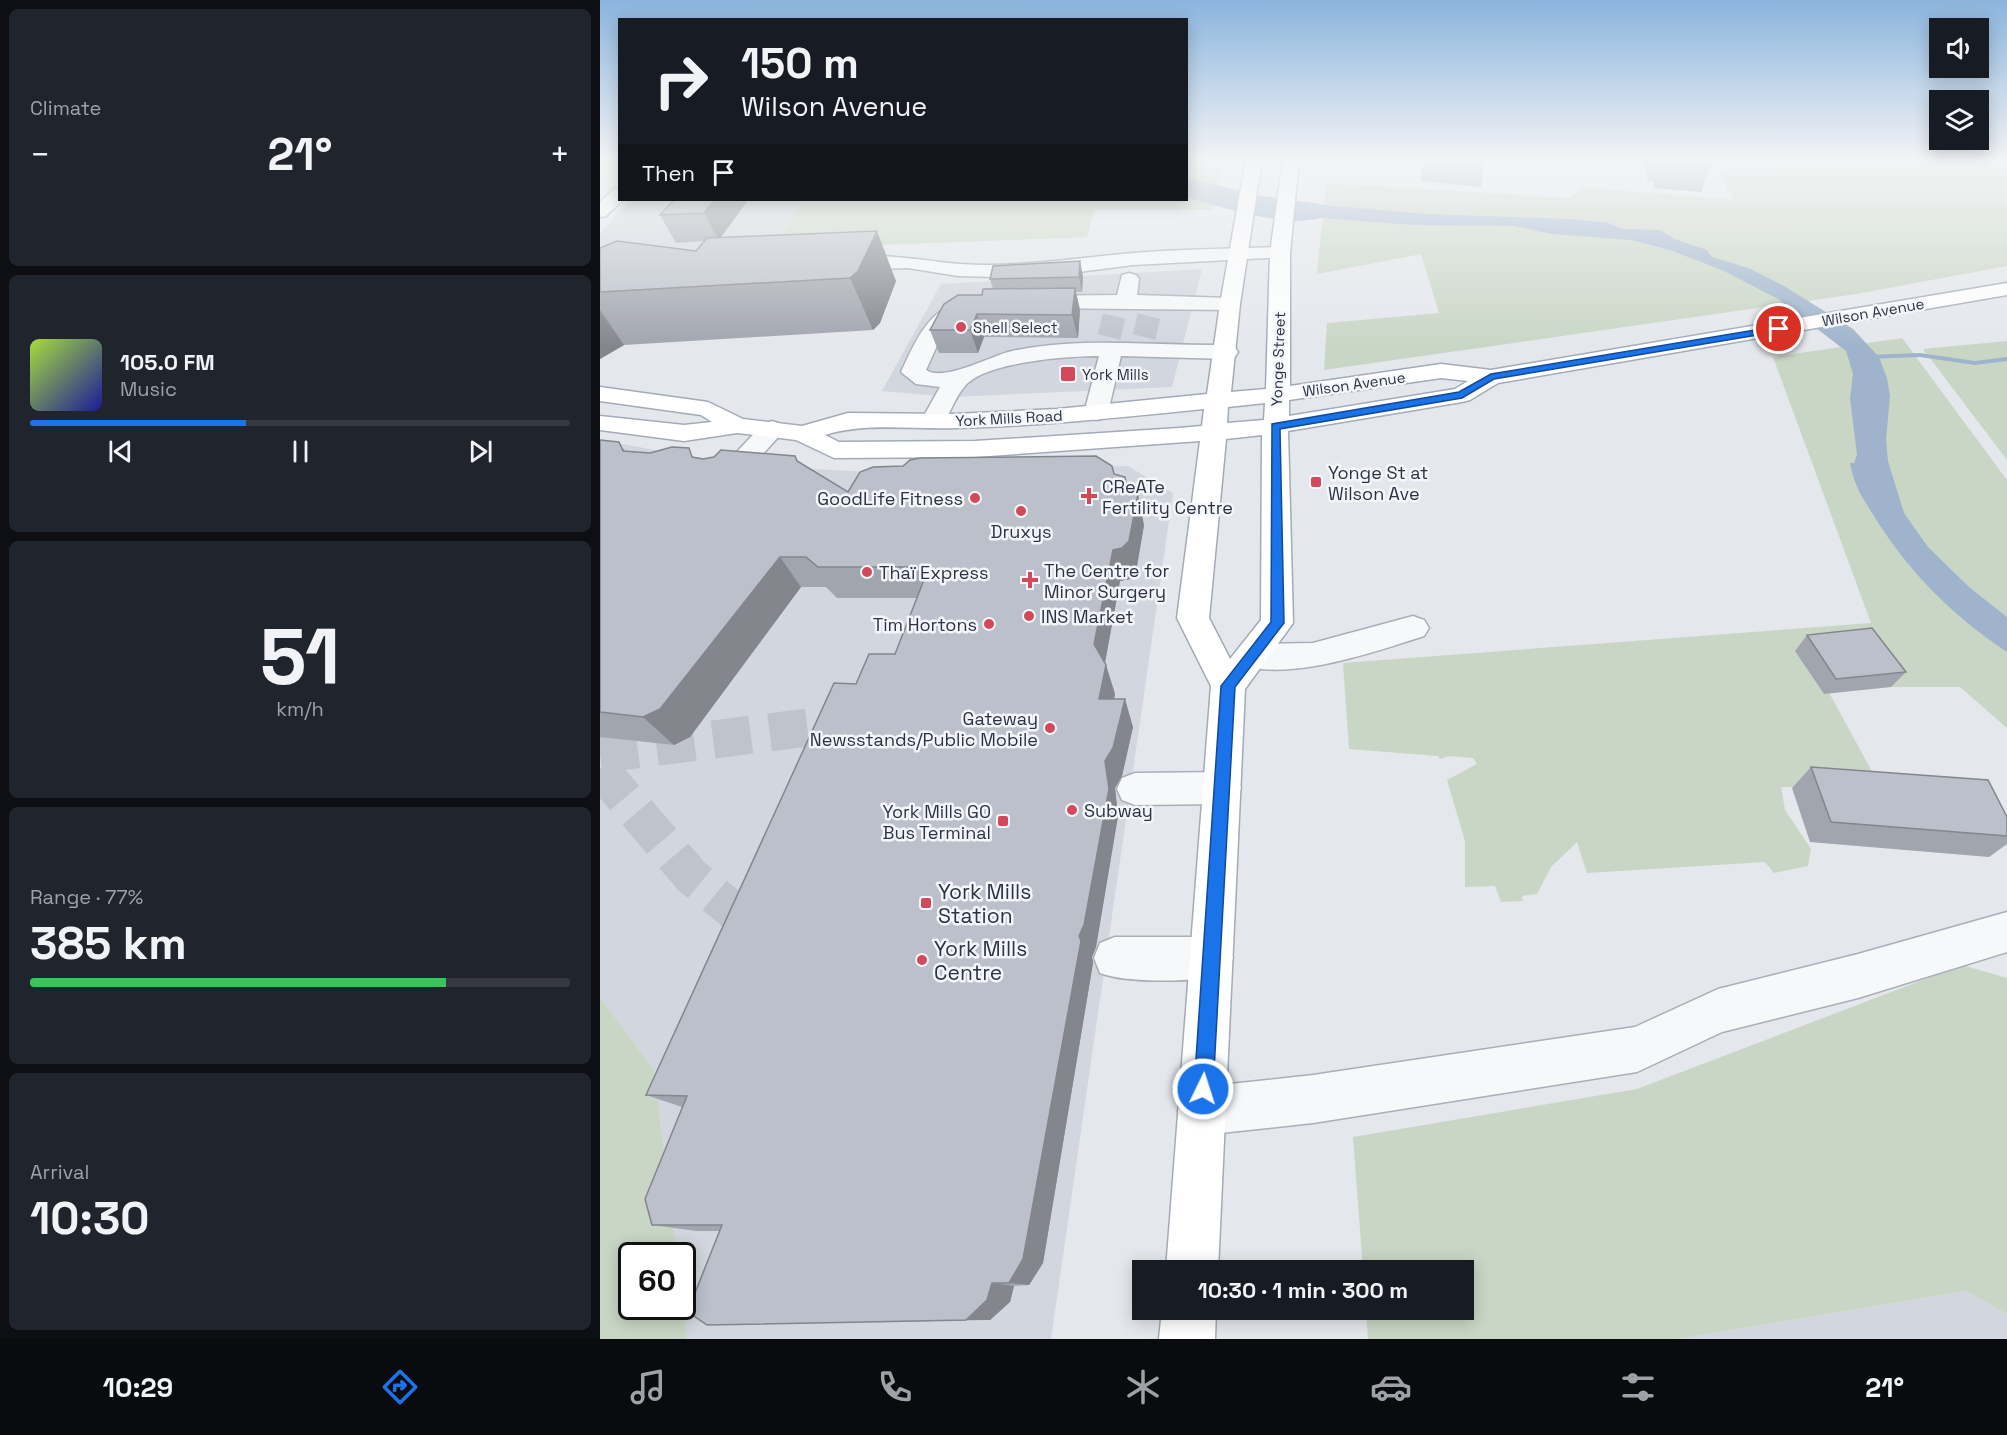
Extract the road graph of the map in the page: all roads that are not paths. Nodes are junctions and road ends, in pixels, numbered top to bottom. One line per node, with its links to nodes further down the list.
1 (1245, 221): 4 (main road)
2 (1283, 221): 3 (main road, Yonge Street)
3 (1280, 253): 4 (street); 20 (main road, Yonge Street)
4 (1238, 255): 5 (street); 9 (main road)
5 (1133, 260): 6 (street); 11 (street)
6 (822, 265)
7 (2007, 289): 17 (main road, Wilson Avenue)
8 (985, 303): 18 (street)
9 (1230, 304): 13 (street); 15 (main road)
10 (1019, 307): 11 (street)
11 (1113, 326): 12 (street); 12 (street); 16 (street); 22 (street)
12 (1146, 327): 13 (street); 13 (street)
13 (1177, 327): 15 (street)
14 (1009, 338): 16 (street)
15 (1227, 352): 21 (main road)
16 (998, 361): 18 (street)
17 (1491, 376): 20 (main road, Wilson Avenue); 26 (main road, Wilson Avenue)
18 (956, 380): 23 (street)
19 (600, 394): 25 (main road, York Mills Road)
20 (1277, 395): 21 (main road, Wilson Avenue); 26 (main road, Yonge Street)
21 (1217, 401): 22 (main road, York Mills Road); 28 (main road)
22 (1096, 413): 23 (main road, York Mills Road)
23 (933, 421): 29 (main road, York Mills Road)
24 (600, 423): 25 (main road, York Mills Road)
25 (737, 426): 27 (main road, York Mills Road)
26 (1275, 426): 28 (main road, Wilson Avenue); 32 (main road, Yonge Street)
27 (772, 429): 29 (main road, York Mills Road); 30 (street)
28 (1212, 433): 29 (main road, York Mills Road); 33 (main road)
29 (803, 434)
30 (725, 480)
31 (1413, 628): 32 (street)
32 (1252, 656): 33 (main road, Yonge Street)
33 (1228, 686): 34 (main road)
34 (1223, 788): 35 (street); 38 (main road)
35 (1135, 789)
36 (2007, 932): 39 (street)
37 (1115, 958): 38 (street)
38 (1212, 958): 39 (main road)
39 (1202, 1111): 40 (main road)
40 (1193, 1260)
41 (1188, 1320): 42 (main road)
42 (1187, 1339)

